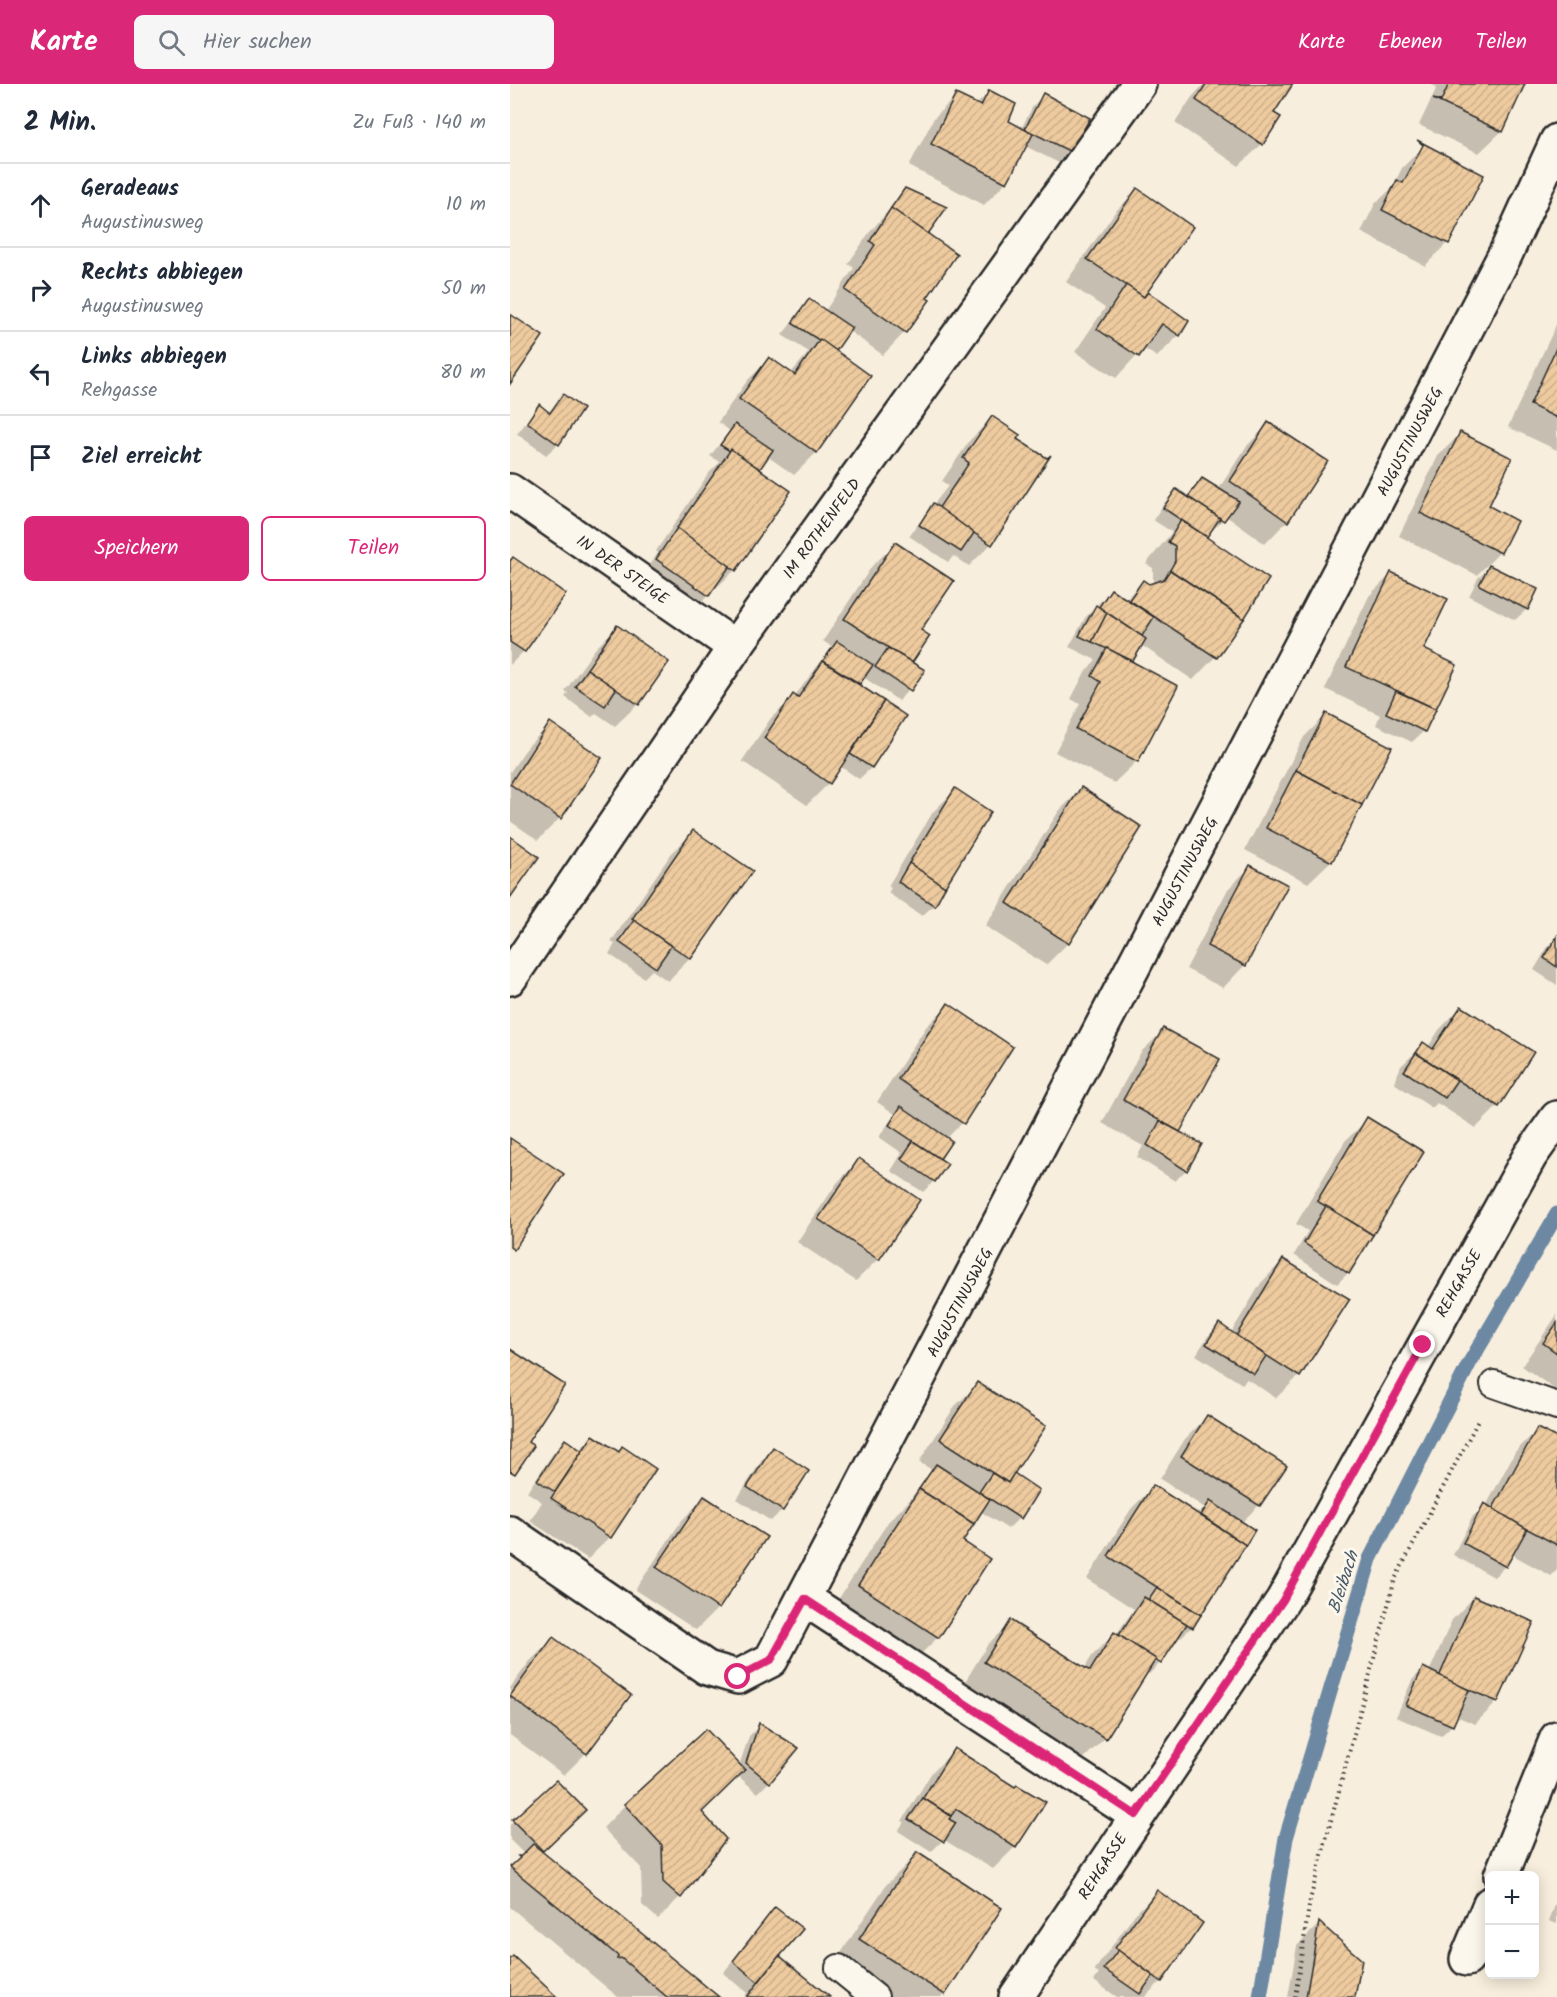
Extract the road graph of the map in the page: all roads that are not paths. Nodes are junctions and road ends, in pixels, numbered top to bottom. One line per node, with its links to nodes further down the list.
1 (1139, 84): 4 (street, IM ROTHENFELD)
2 (1557, 141): 10 (street, AUGUSTINUSWEG)
3 (510, 491): 4 (street, IN DER STEIGE)
4 (735, 647): 5 (street, IM ROTHENFELD)
5 (510, 978)
6 (1557, 1118): 12 (street, REHGASSE)
7 (1494, 1384): 8 (lane)
8 (1557, 1406)
9 (510, 1533): 10 (street, AUGUSTINUSWEG)
10 (805, 1599): 12 (street)
11 (1557, 1738): 13 (street)
12 (1136, 1815): 18 (street, REHGASSE)
13 (1503, 1871)
14 (1485, 1916): 15 (street)
15 (1467, 1959)
16 (839, 1968): 17 (lane)
17 (874, 1997)
18 (1016, 1997)

